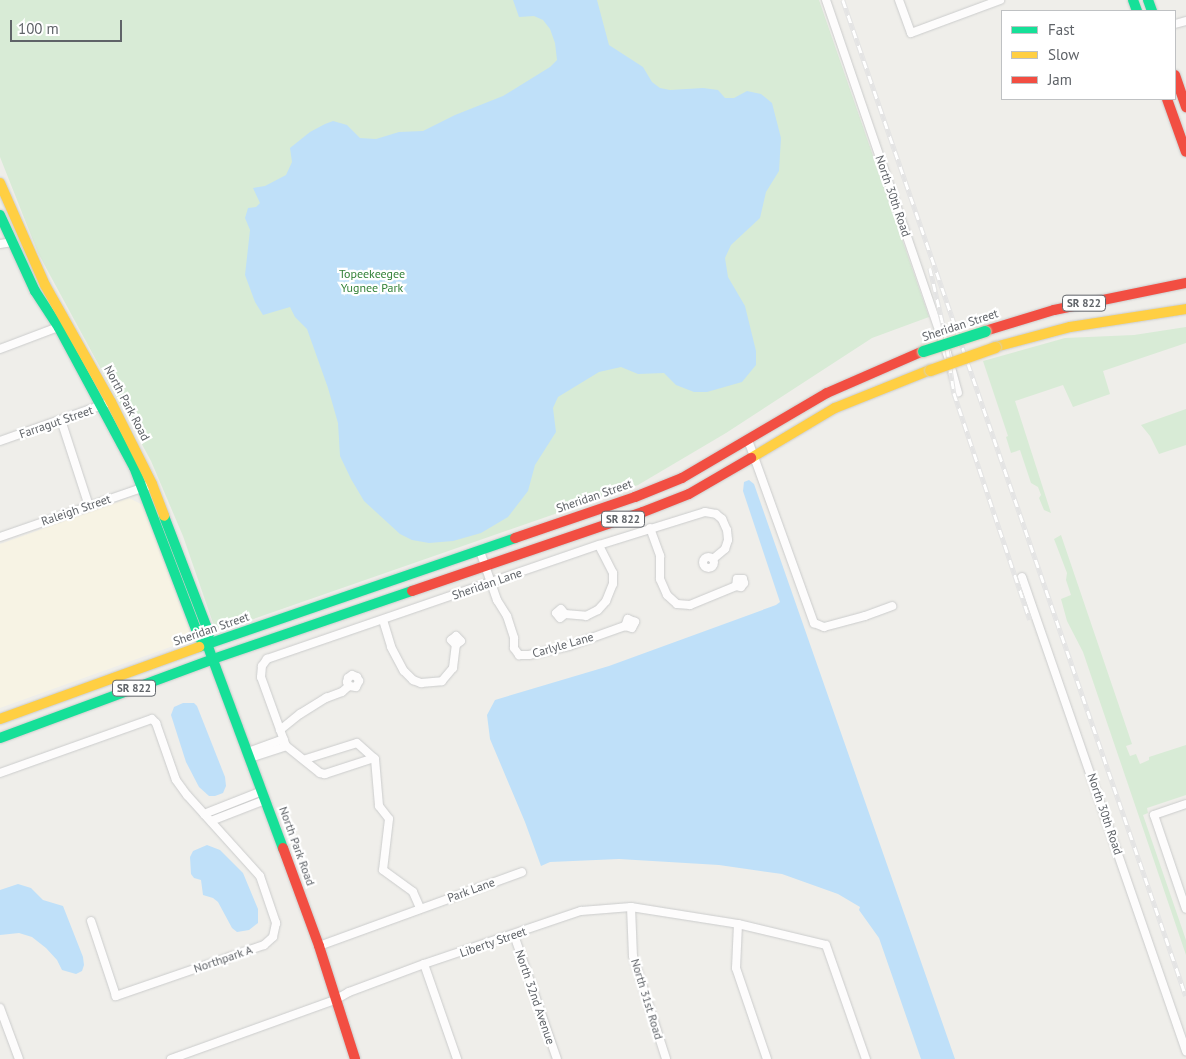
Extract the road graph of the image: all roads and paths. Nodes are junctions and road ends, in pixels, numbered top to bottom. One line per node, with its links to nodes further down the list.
1 (826, 0): 15 (street, North 30th Road)
2 (900, 0): 3 (street)
3 (1000, 0)
4 (1176, 78): 6 (main road)
5 (1167, 100): 7 (main road)
6 (1186, 108)
7 (1186, 152)
8 (0, 182): 13 (main road, North Park Road)
9 (0, 215): 10 (main road, North Park Road)
10 (6, 243): 13 (main road, North Park Road)
11 (1186, 283): 19 (main road, Sheridan Street / SR 822, bridge)
12 (1186, 309): 21 (main road, SR 822, bridge)
13 (63, 325): 14 (street); 16 (main road, North Park Road); 17 (main road, North Park Road)
14 (0, 349)
15 (958, 393)
16 (111, 402): 17 (street, Farragut Street); 22 (main road, North Park Road)
17 (99, 406): 18 (street, Farragut Street); 22 (main road, North Park Road)
18 (61, 420): 20 (street, Farragut Street); 23 (street)
19 (748, 440): 21 (street); 27 (main road, Sheridan Street / SR 822)
20 (0, 441)
21 (754, 457): 29 (main road, SR 822); 33 (street)
22 (147, 486): 23 (street, Raleigh Street); 37 (main road, North Park Road)
23 (89, 506): 25 (street, Raleigh Street)
24 (650, 528): 26 (street, Sheridan Lane); 28 (street, Sheridan Lane); 32 (street)
25 (0, 537)
26 (599, 545): 31 (street, Sheridan Lane); 34 (street)
27 (480, 551): 29 (street); 37 (main road, Sheridan Street / SR 822)
28 (713, 559)
29 (485, 567): 31 (street); 39 (main road, SR 822)
30 (1022, 577): 64 (street, North 30th Road)
31 (490, 582): 35 (street, Sheridan Lane); 36 (street, Carlyle Lane)
32 (736, 586)
33 (892, 606)
34 (565, 614)
35 (383, 620): 38 (street); 42 (street, Sheridan Lane)
36 (625, 626)
37 (207, 644): 39 (main road, North Park Road); 41 (main road, Sheridan Street / SR 822)
38 (456, 645)
39 (213, 659): 43 (main road, SR 822); 45 (main road, North Park Road)
40 (349, 686): 42 (street)
41 (0, 719)
42 (280, 730): 44 (street)
43 (0, 738)
44 (285, 742): 45 (street); 47 (street)
45 (249, 755): 49 (main road, North Park Road)
46 (374, 758): 47 (street); 47 (street); 55 (street)
47 (306, 759)
48 (0, 773): 51 (street, Northpark A)
49 (263, 796): 51 (street); 52 (street); 60 (main road, North Park Road)
50 (1186, 804): 56 (street)
51 (204, 814): 52 (street, Northpark A)
52 (211, 822): 57 (street, Northpark A)
53 (522, 872): 55 (street, Park Lane)
54 (631, 907): 58 (street, Liberty Street); 59 (street, Liberty Street); 70 (street, North 31st Road)
55 (420, 908): 60 (street, Park Lane)
56 (1186, 909)
57 (91, 921)
58 (738, 924): 71 (street); 72 (street, Liberty Street)
59 (514, 935): 61 (street, Liberty Street); 69 (street, North 32nd Avenue)
60 (318, 946): 62 (main road, North Park Road)
61 (424, 964): 62 (street, Liberty Street); 68 (street)
62 (335, 1000): 66 (street, Liberty Street); 67 (main road, North Park Road)
63 (0, 1008): 65 (street)
64 (1186, 1051)
65 (19, 1059)
66 (171, 1059)
67 (356, 1059)
68 (457, 1059)
69 (557, 1059)
70 (666, 1059)
71 (767, 1059)
72 (866, 1059)

